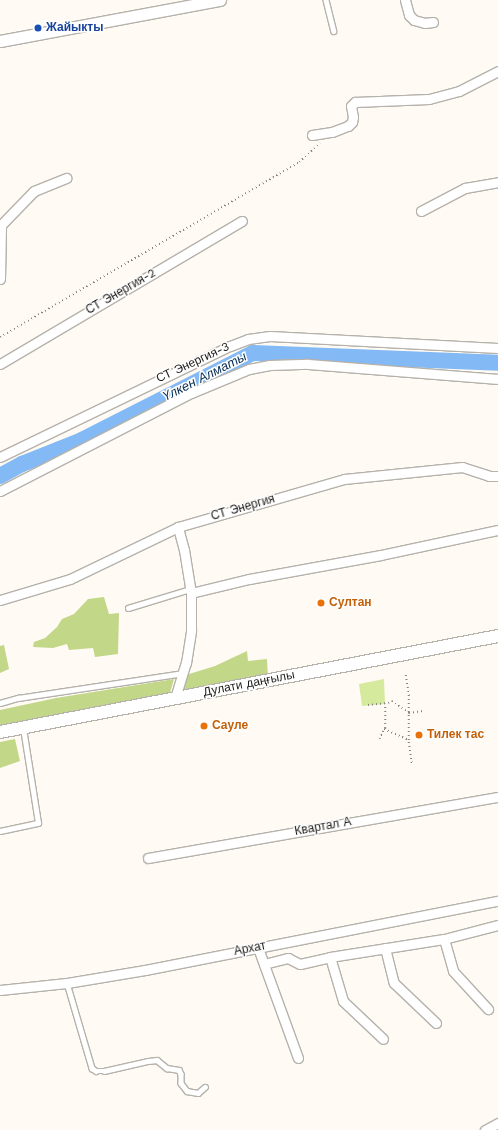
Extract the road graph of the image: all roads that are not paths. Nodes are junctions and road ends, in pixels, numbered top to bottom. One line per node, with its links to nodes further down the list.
1 (220, 0): 6 (street)
2 (326, 0): 5 (lane)
3 (405, 0): 4 (street)
4 (434, 22)
5 (334, 31)
6 (0, 40)
7 (498, 71): 8 (street)
8 (312, 135)
9 (67, 178): 13 (street)
10 (498, 182): 11 (street)
11 (422, 211)
12 (242, 221): 15 (street, СТ Энергия-2)
13 (0, 279)
14 (498, 348): 17 (street, СТ Энергия-3)
15 (0, 364)
16 (498, 379): 19 (street)
17 (0, 457)
18 (498, 476): 20 (street, СТ Энергия)
19 (0, 490)
20 (178, 527): 22 (street); 23 (street, СТ Энергия)
21 (498, 530): 22 (street)
22 (190, 591): 24 (lane); 26 (street)
23 (0, 600)
24 (128, 608)
25 (498, 636): 27 (main road, Дулати даңғылы)
26 (183, 673): 27 (street); 28 (lane)
27 (175, 698): 29 (main road, Дулати даңғылы)
28 (0, 703)
29 (23, 728): 30 (main road, Дулати даңғылы); 32 (lane)
30 (0, 732)
31 (498, 797): 33 (street, Квартал А)
32 (0, 831)
33 (148, 858)
34 (498, 901): 37 (street, Архат)
35 (498, 925): 36 (street)
36 (444, 939): 38 (street); 43 (street)
37 (258, 948): 40 (street); 41 (street, Архат)
38 (385, 948): 39 (street); 44 (street)
39 (330, 957): 40 (street); 45 (street)
40 (264, 964): 46 (street)
41 (66, 983): 42 (street, Архат); 47 (lane)
42 (0, 990)
43 (488, 1009)
44 (436, 1023)
45 (383, 1039)
46 (298, 1058)
47 (205, 1086)
48 (498, 1123): 49 (street)
49 (485, 1130)

